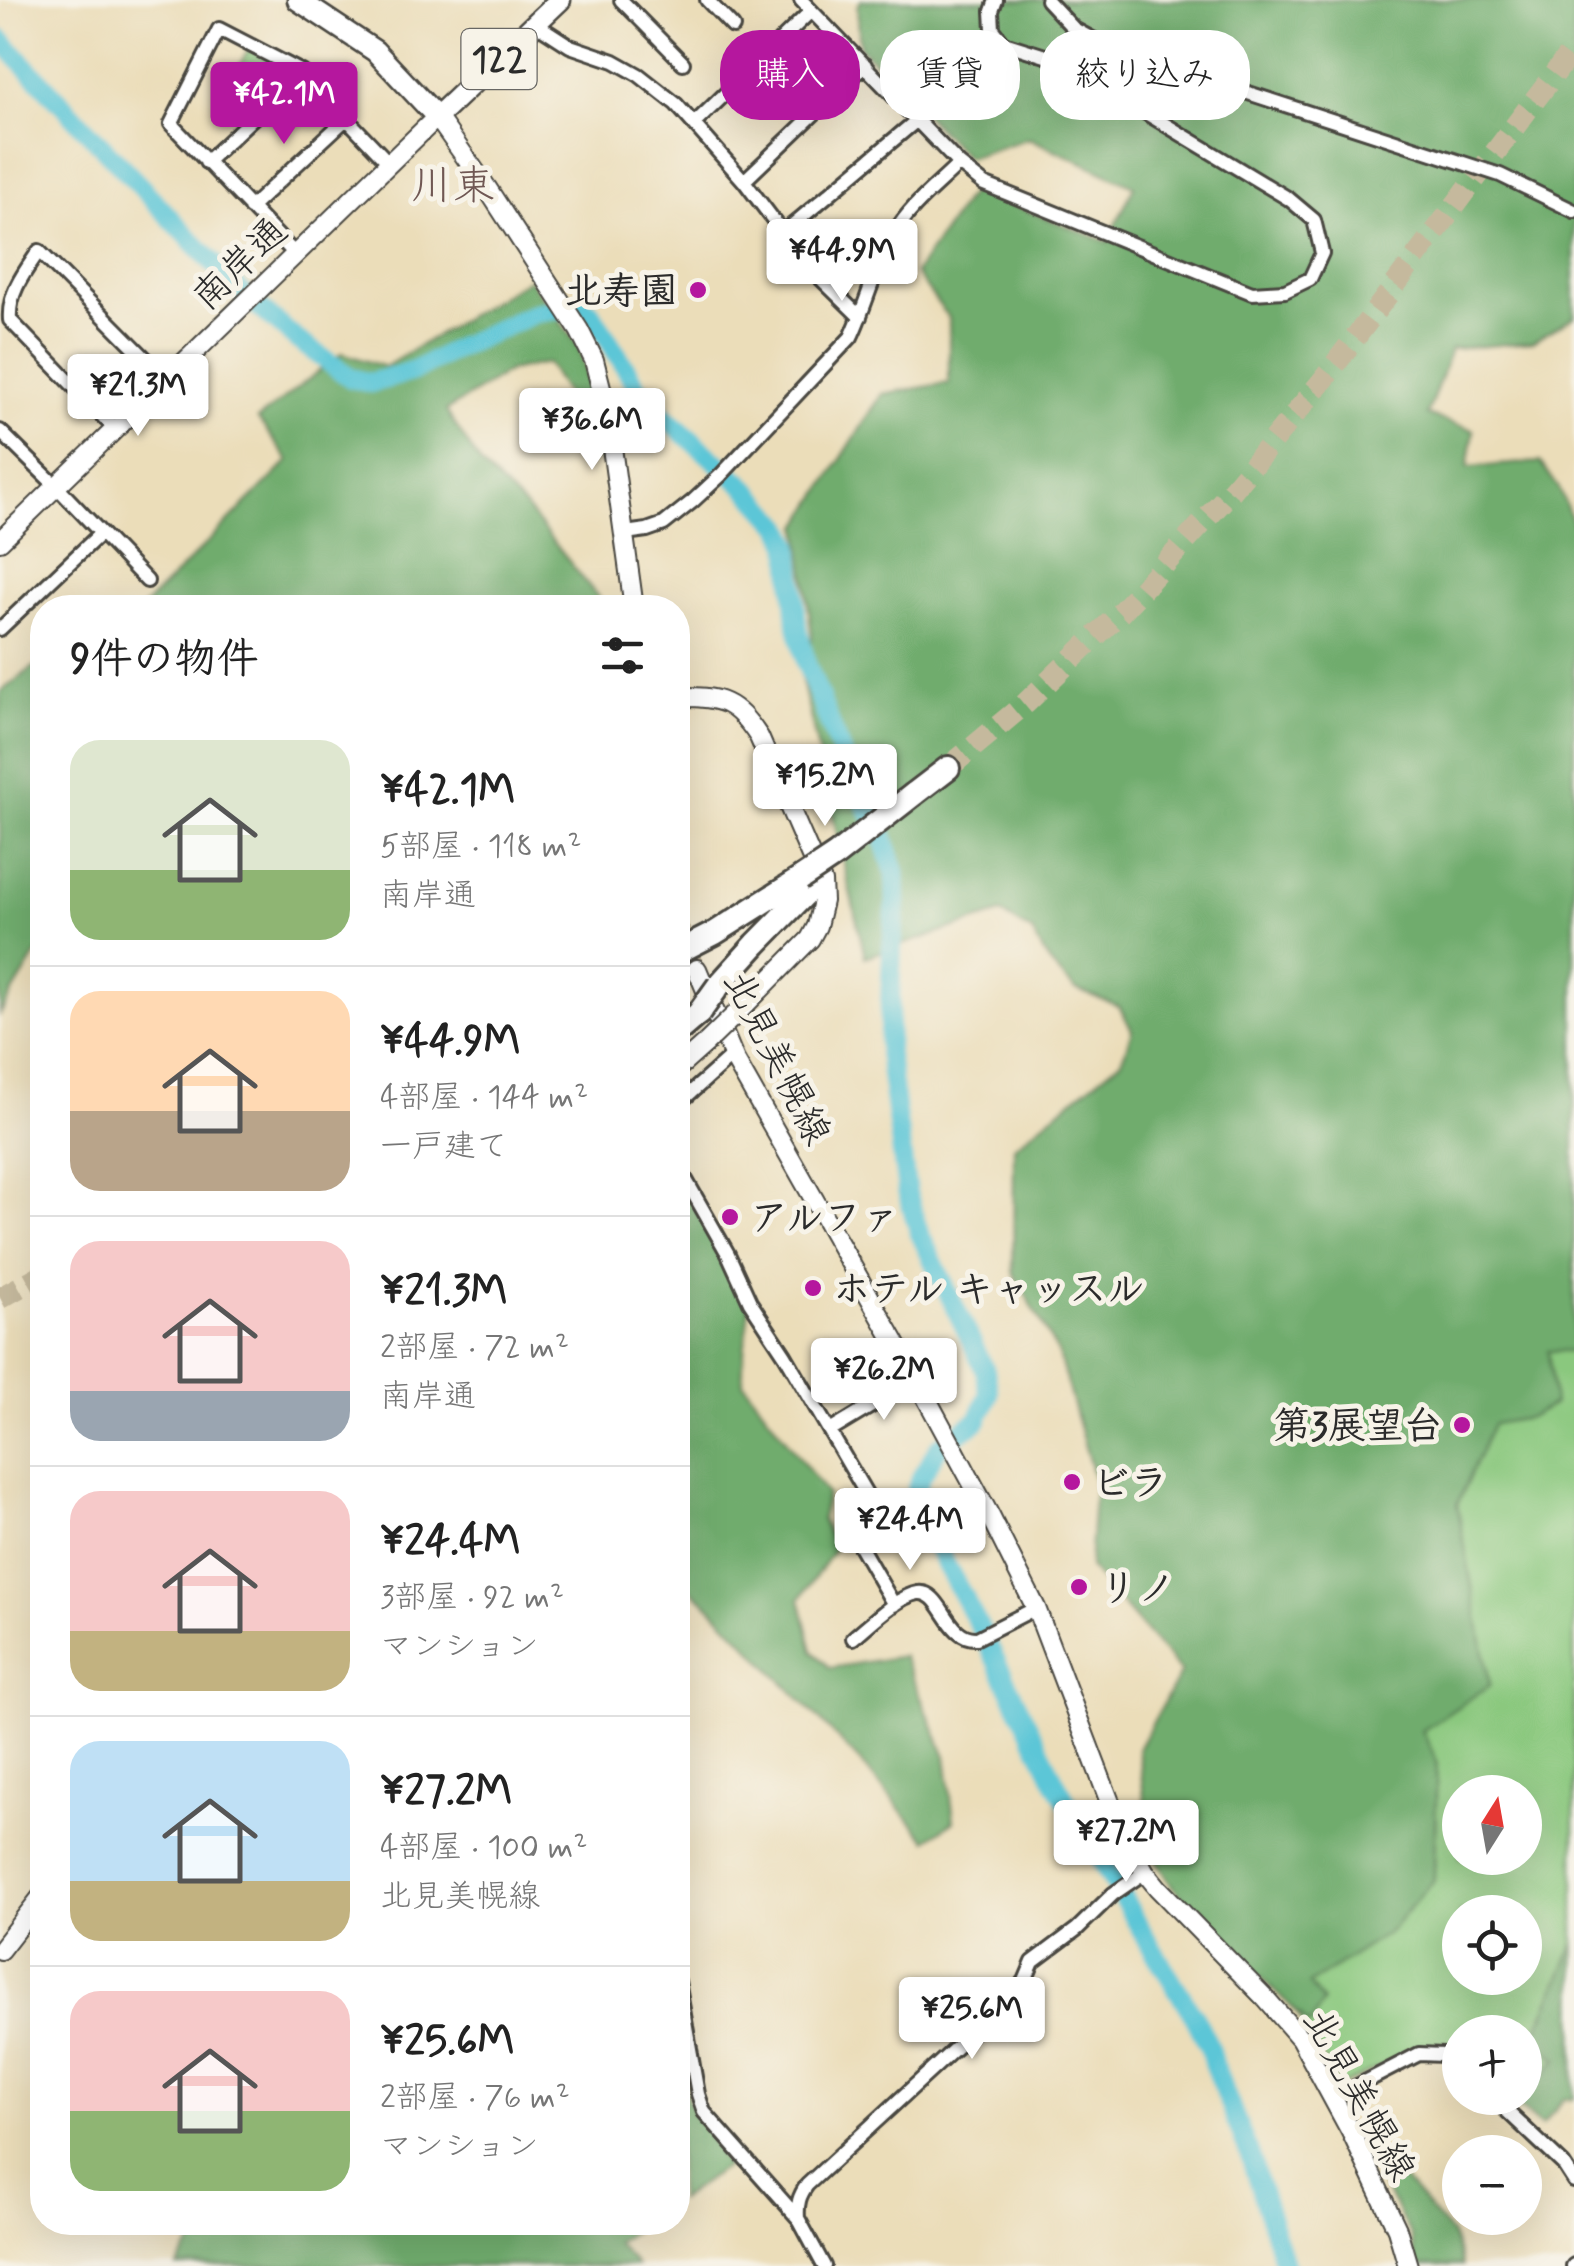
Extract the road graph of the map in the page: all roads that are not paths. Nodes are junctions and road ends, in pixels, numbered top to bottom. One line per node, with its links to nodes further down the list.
1 (298, 0): 14 (main road, 122)
2 (560, 0): 8 (main road, 122)
3 (621, 0): 10 (street)
4 (707, 0): 9 (street)
5 (996, 0): 20 (street)
6 (1047, 0): 23 (street)
7 (806, 5): 11 (street); 17 (street)
8 (536, 24): 14 (main road, 122); 17 (street)
9 (732, 27)
10 (683, 63)
11 (865, 66): 13 (street); 21 (street)
12 (302, 72): 15 (street); 18 (street); 18 (street)
13 (880, 82)
14 (437, 117): 19 (main road, 南岸通); 32 (main road)
15 (347, 118): 19 (street); 22 (street)
16 (917, 120): 20 (street); 24 (street)
17 (695, 123): 21 (street)
18 (206, 162): 22 (street)
19 (390, 164): 25 (main road, 南岸通)
20 (959, 164): 26 (street)
21 (744, 181): 24 (street)
22 (250, 208): 25 (street)
23 (1574, 211)
24 (783, 232): 26 (street)
25 (295, 254): 27 (main road, 南岸通)
26 (860, 317): 32 (street)
27 (165, 378): 28 (main road, 南岸通); 28 (street)
28 (116, 428): 30 (main road, 南岸通)
29 (0, 431): 30 (street)
30 (56, 486): 31 (street); 33 (main road, 南岸通)
31 (101, 533): 34 (street); 35 (street)
32 (625, 533): 36 (main road)
33 (0, 541)
34 (147, 581)
35 (36, 595)
36 (632, 595)
37 (30, 600): 38 (street)
38 (0, 629)
39 (690, 697): 48 (main road, bridge)
40 (942, 773): 41 (highway, bridge)
41 (805, 884): 42 (highway); 46 (highway, bridge)
42 (715, 934): 43 (highway); 44 (highway)
43 (690, 938)
44 (690, 946)
45 (697, 969): 47 (main road, 北見美幌線)
46 (690, 1020)
47 (733, 1055): 49 (street); 51 (main road, 北見美幌線)
48 (690, 1057)
49 (690, 1093)
50 (690, 1187): 52 (street)
51 (916, 1379): 52 (street); 54 (main road, 北見美幌線)
52 (830, 1432): 53 (street)
53 (894, 1605): 54 (street); 55 (street)
54 (1036, 1608): 56 (main road, 北見美幌線)
55 (853, 1638)
56 (1145, 1872): 61 (main road, 北見美幌線); 66 (street)
57 (30, 1911): 58 (main road)
58 (0, 1950)
59 (690, 2049): 66 (street)
60 (1442, 2055): 61 (street)
61 (1334, 2098): 68 (main road, 北見美幌線)
62 (1510, 2115): 64 (street)
63 (1574, 2152): 64 (street)
64 (1563, 2164): 65 (street)
65 (1574, 2180)
66 (798, 2218): 67 (street)
67 (824, 2266)
68 (1408, 2266)

